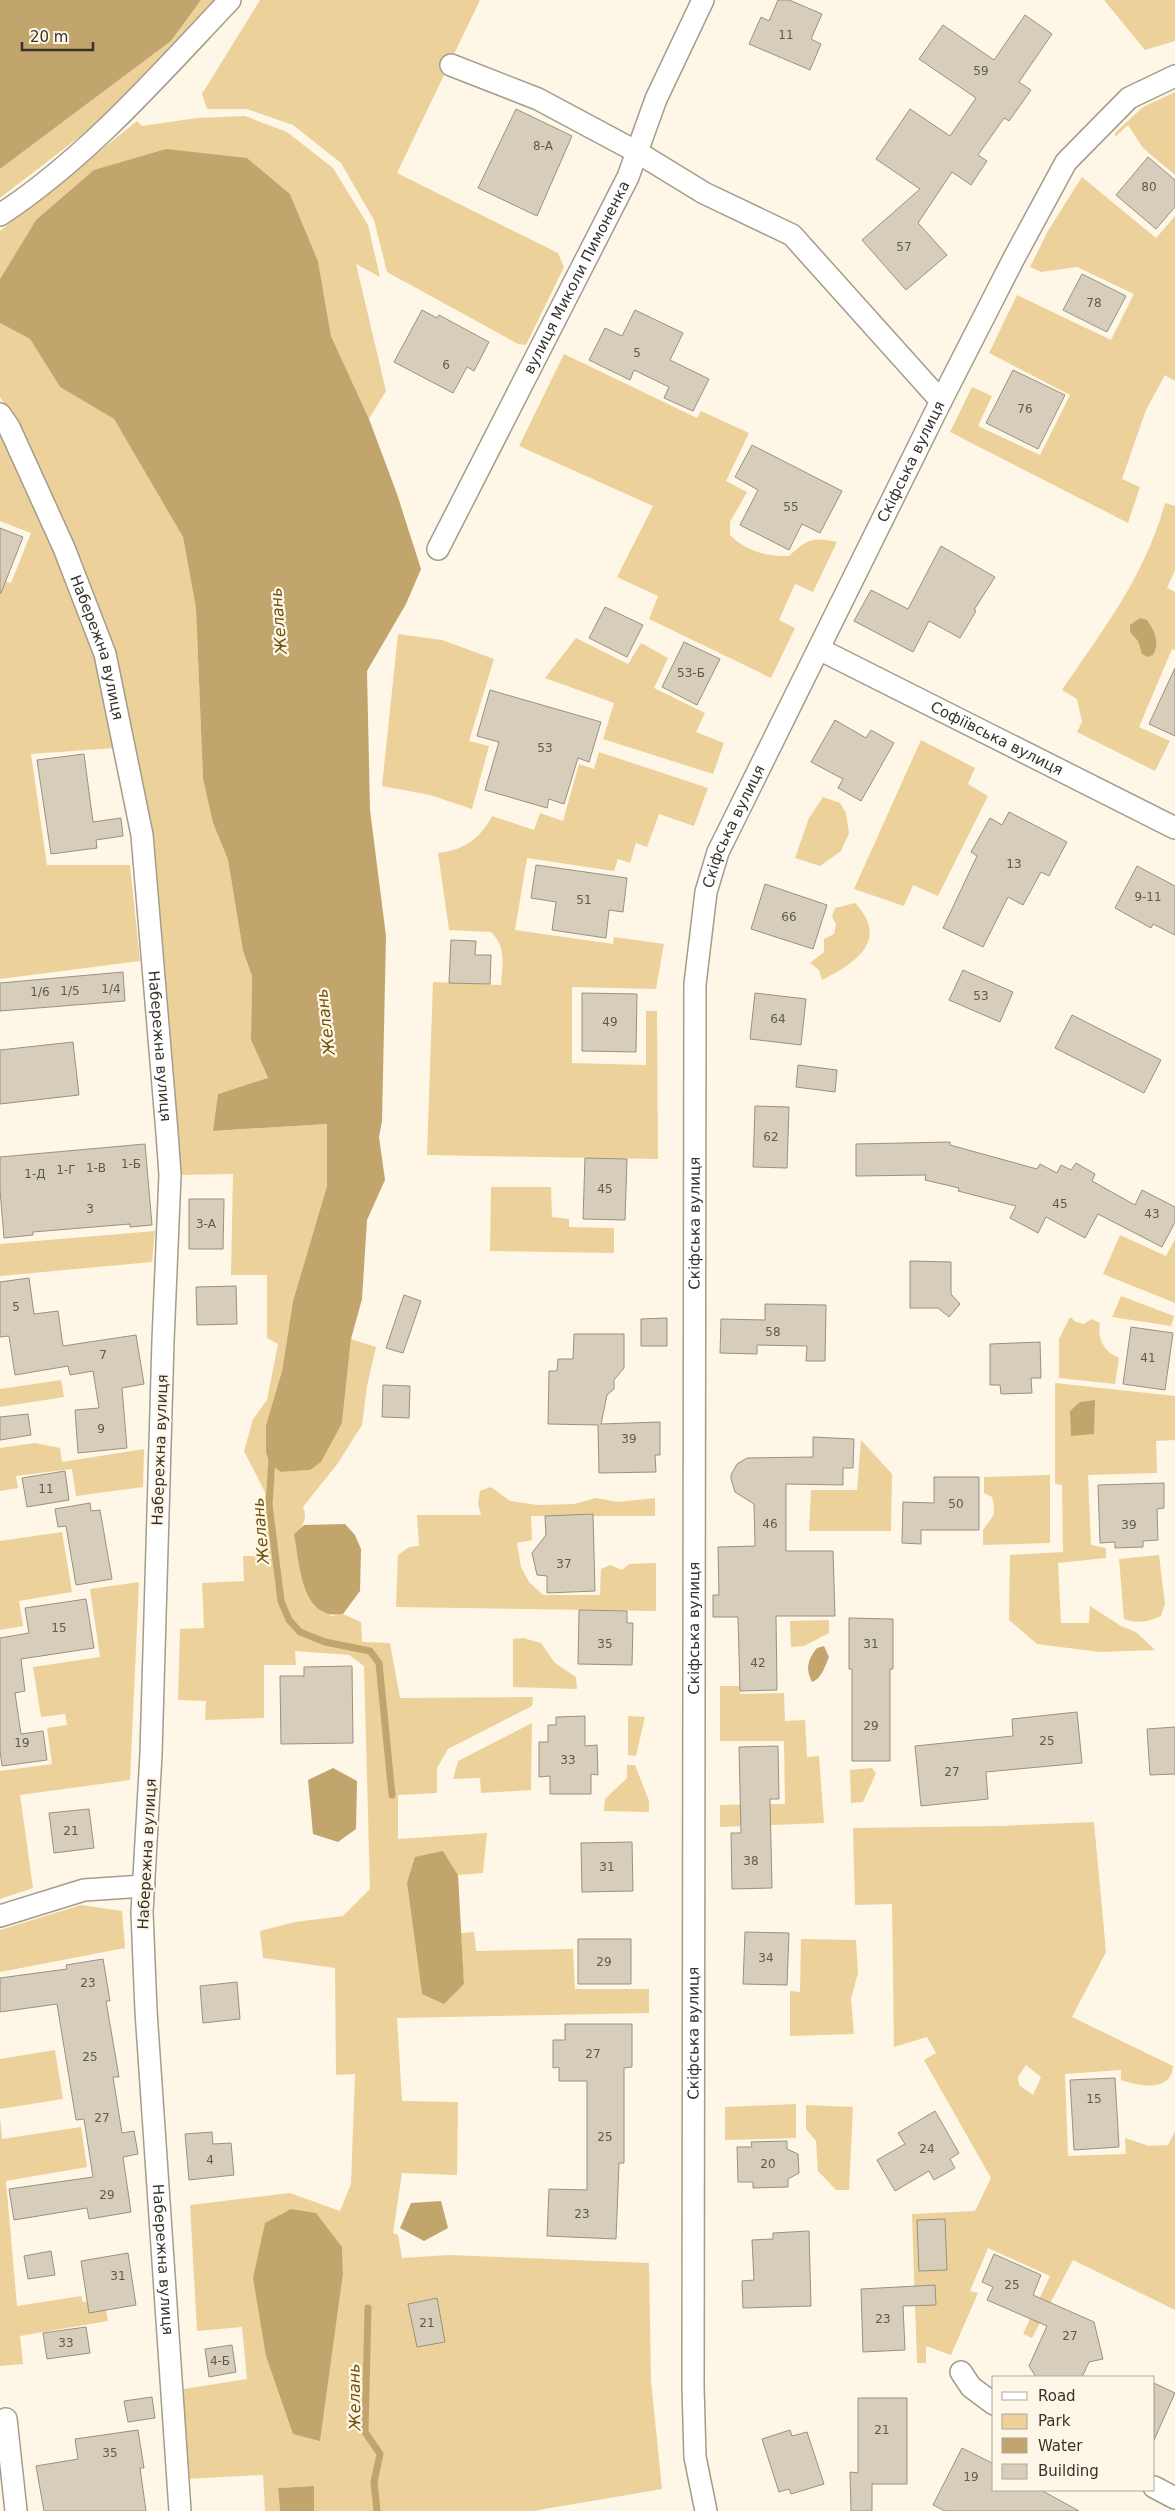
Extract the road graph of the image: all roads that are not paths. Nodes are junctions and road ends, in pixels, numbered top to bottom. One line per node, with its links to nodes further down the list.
1 (230, 0): 6 (street)
2 (702, 0): 5 (street, вулиця Миколи Пимоненка)
3 (451, 65): 5 (street)
4 (1175, 76): 7 (street, Скіфська вулиця)
5 (637, 152): 7 (street); 9 (street, вулиця Миколи Пимоненка)
6 (0, 215)
7 (941, 401): 10 (street, Скіфська вулиця)
8 (0, 414): 12 (street, Набережна вулиця)
9 (438, 550)
10 (819, 648): 11 (street, Софіївська вулиця); 21 (street, Скіфська вулиця)
11 (1175, 828)
12 (144, 1886): 13 (street); 20 (street, Набережна вулиця)
13 (0, 1916)
14 (960, 2372): 15 (street)
15 (992, 2403)
16 (6, 2419): 19 (street)
17 (1155, 2487): 18 (street)
18 (1175, 2498)
19 (16, 2511)
20 (180, 2511)
21 (706, 2511)

